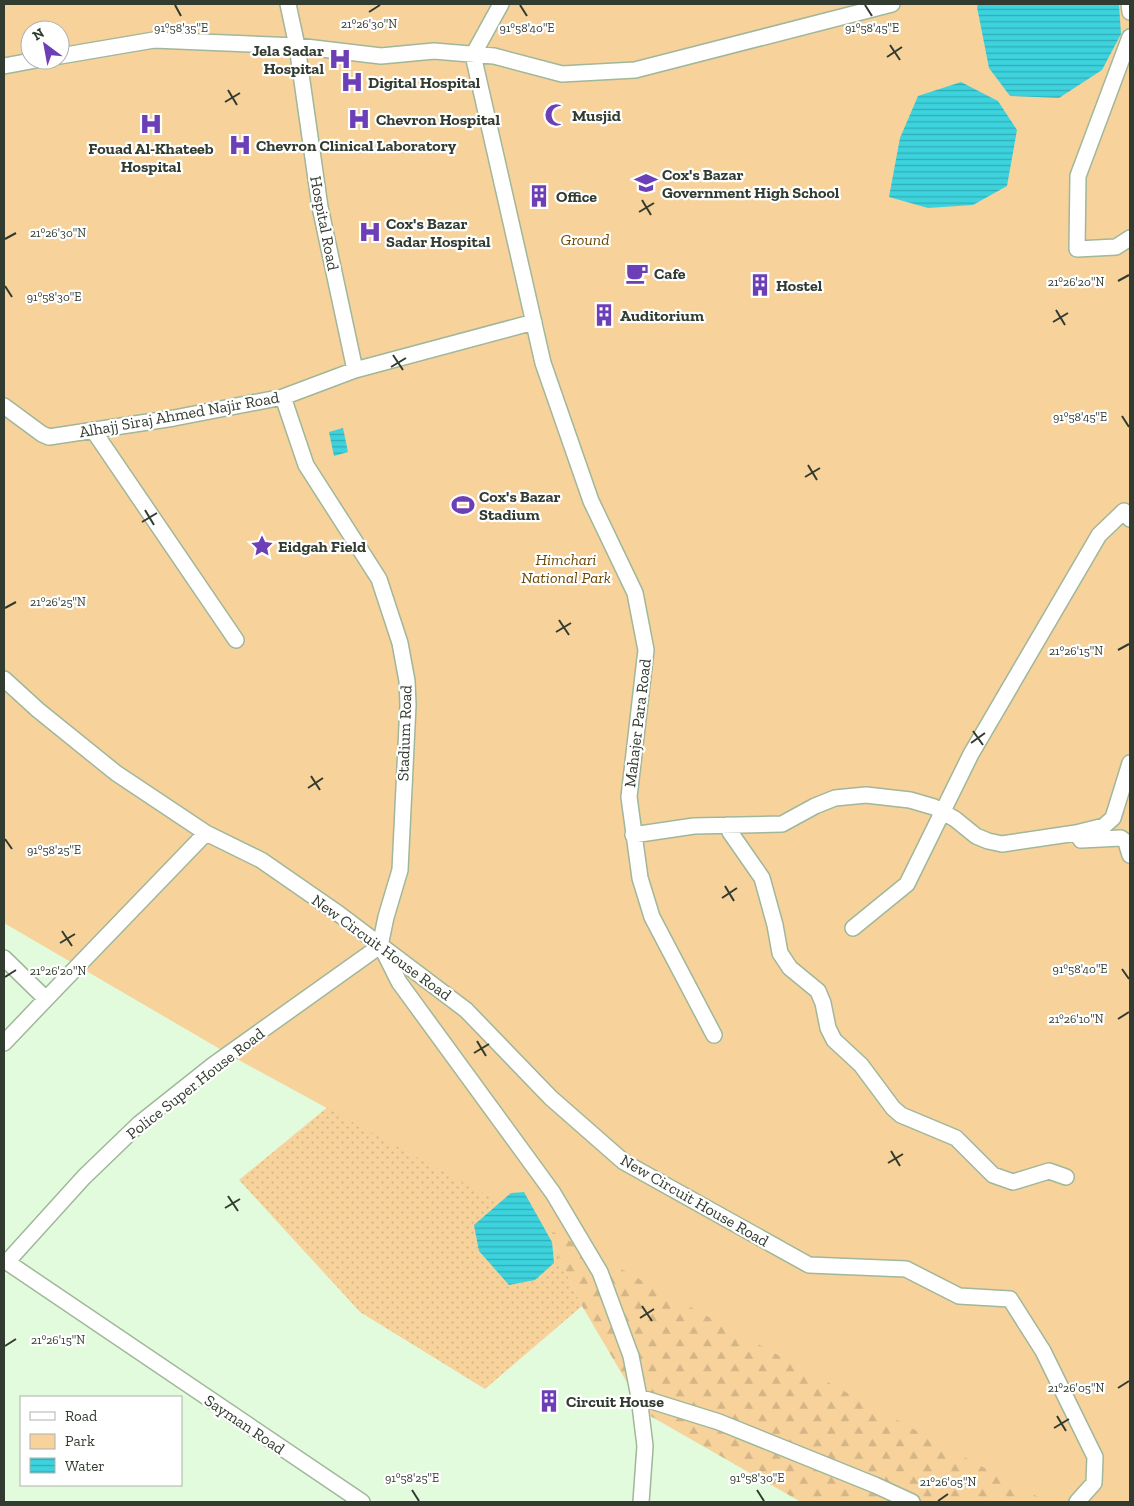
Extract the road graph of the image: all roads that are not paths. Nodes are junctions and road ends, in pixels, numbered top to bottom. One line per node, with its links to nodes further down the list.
1 (288, 4): 7 (street, Hospital Road)
2 (501, 4): 9 (street)
3 (892, 4): 9 (street)
4 (1129, 4): 5 (street)
5 (1130, 12)
6 (1130, 37): 12 (street)
7 (297, 46): 8 (street); 9 (street); 14 (street, Hospital Road)
8 (70, 54)
9 (473, 55): 13 (street, Mahajer Para Road)
10 (20, 63): 11 (street)
11 (4, 66)
12 (1130, 238)
13 (534, 322): 14 (street, Alhajj Siraj Ahmed Najir Road); 26 (street, Mahajer Para Road)
14 (355, 370): 15 (street, Alhajj Siraj Ahmed Najir Road)
15 (283, 397): 17 (street, Alhajj Siraj Ahmed Najir Road); 29 (street, Stadium Road)
16 (4, 406): 17 (street, Alhajj Siraj Ahmed Najir Road)
17 (93, 430): 19 (street)
18 (1130, 518): 22 (street)
19 (236, 640)
20 (4, 679): 24 (street, New Circuit House Road)
21 (1130, 763): 25 (street)
22 (943, 811): 23 (street); 25 (street); 28 (street)
23 (728, 825): 26 (street); 34 (street)
24 (206, 833): 29 (street, New Circuit House Road); 31 (street)
25 (1076, 833): 27 (street)
26 (633, 835): 32 (street, Mahajer Para Road)
27 (1130, 854)
28 (853, 928)
29 (380, 946): 35 (street, Police Super House Road); 36 (street); 40 (street, New Circuit House Road)
30 (4, 958): 31 (street)
31 (46, 999): 33 (street)
32 (714, 1035)
33 (4, 1043)
34 (1066, 1177)
35 (5, 1261): 37 (street, Sayman Road)
36 (639, 1397): 38 (street); 39 (street)
37 (362, 1502)
38 (641, 1502)
39 (912, 1502)
40 (1077, 1502)

